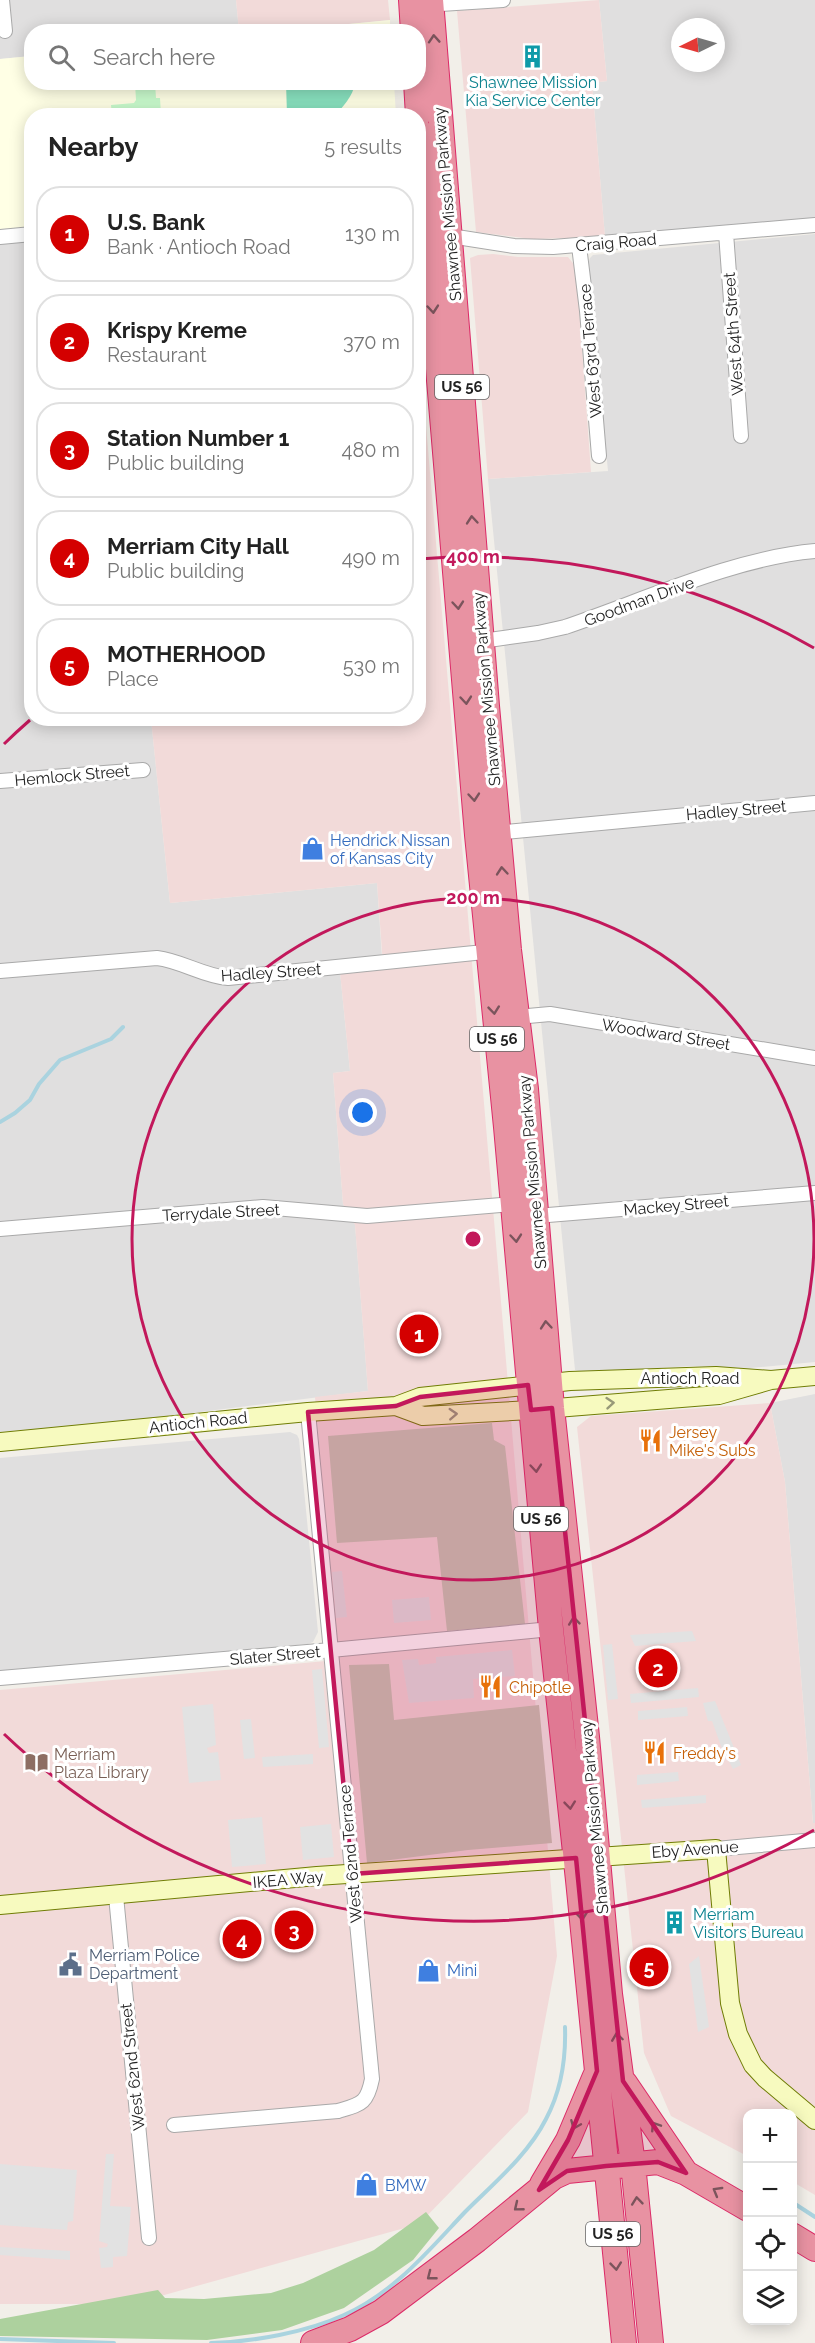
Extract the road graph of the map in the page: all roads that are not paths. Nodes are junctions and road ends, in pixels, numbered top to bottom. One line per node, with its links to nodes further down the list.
1 (2, 0): 6 (street)
2 (503, 0): 3 (street)
3 (421, 2): 4 (highway); 5 (highway, Shawnee Mission Parkway / US 56, one-way to 3)
4 (414, 24)
5 (424, 24)
6 (4, 31)
7 (426, 43): 15 (highway, Shawnee Mission Parkway / US 56, one-way to 7)
8 (416, 90): 9 (highway, Shawnee Mission Parkway)
9 (418, 108)
10 (815, 225): 12 (street, Craig Road)
11 (426, 230): 15 (street, Craig Road)
12 (726, 233): 16 (street, Craig Road); 18 (street, West 64th Street)
13 (24, 235): 14 (street)
14 (0, 237)
15 (450, 237): 16 (street, Craig Road); 21 (highway, Shawnee Mission Parkway / US 56, one-way to 15)
16 (579, 246): 19 (street, West 63rd Terrace)
17 (426, 254): 21 (highway, Shawnee Mission Parkway / US 56, one-way to 21)
18 (741, 436)
19 (599, 456)
20 (815, 551): 21 (street, Goodman Drive)
21 (472, 642): 25 (highway, Shawnee Mission Parkway / US 56)
22 (143, 770): 23 (street, Hemlock Street)
23 (0, 781)
24 (815, 803): 25 (street, Hadley Street)
25 (488, 834): 26 (highway, Shawnee Mission Parkway / US 56)
26 (499, 951): 27 (street, Hadley Street); 28 (highway, Shawnee Mission Parkway / US 56); 31 (highway, Shawnee Mission Parkway / US 56, one-way to 31)
27 (0, 971)
28 (517, 1017): 29 (street, Woodward Street); 32 (highway, Shawnee Mission Parkway / US 56)
29 (815, 1058)
30 (815, 1193): 32 (street, Mackey Street)
31 (513, 1204): 33 (street, Terrydale Street); 36 (highway, Shawnee Mission Parkway / US 56, one-way to 36)
32 (536, 1216): 36 (highway, Shawnee Mission Parkway / US 56, one-way to 32)
33 (0, 1228)
34 (815, 1376): 35 (main road, Antioch Road)
35 (771, 1380): 36 (main road, Antioch Road); 38 (main road, Antioch Road, one-way to 35)
36 (539, 1384): 37 (main road, Antioch Road); 38 (highway, Shawnee Mission Parkway / US 56)
37 (396, 1406): 38 (main road, Antioch Road, one-way to 38); 39 (main road, Antioch Road)
38 (542, 1409): 41 (highway, Shawnee Mission Parkway / US 56, one-way to 41); 44 (highway, Shawnee Mission Parkway / US 56, one-way to 38)
39 (308, 1412): 40 (main road, Antioch Road); 42 (street, West 62nd Terrace)
40 (0, 1442)
41 (551, 1629): 42 (street, Slater Street); 44 (highway); 47 (highway, Shawnee Mission Parkway / US 56, one-way to 47)
42 (331, 1650): 43 (street, Slater Street); 48 (street, West 62nd Terrace)
43 (0, 1678)
44 (583, 1700): 47 (highway, Shawnee Mission Parkway / US 56)
45 (815, 1840): 46 (street, Eby Avenue)
46 (716, 1849): 47 (main road, Eby Avenue); 53 (main road)
47 (587, 1856): 48 (main road, IKEA Way); 51 (highway, Shawnee Mission Parkway / US 56, one-way to 51); 52 (highway, Shawnee Mission Parkway / US 56, one-way to 47)
48 (352, 1874): 49 (main road, IKEA Way); 54 (street, West 62nd Terrace)
49 (116, 1896): 50 (main road, IKEA Way); 60 (street, West 62nd Street)
50 (0, 1905)
51 (597, 2070): 56 (highway, Shawnee Mission Parkway / US 56); 58 (highway, one-way to 58)
52 (623, 2080): 55 (highway, Shawnee Mission Parkway); 57 (highway, US 56, one-way to 52)
53 (815, 2120)
54 (174, 2125)
55 (633, 2164): 56 (highway); 57 (highway); 65 (highway, Shawnee Mission Parkway, one-way to 55)
56 (606, 2166): 58 (highway); 64 (highway, Shawnee Mission Parkway / US 56, one-way to 64)
57 (686, 2173): 59 (highway, US 56, one-way to 57)
58 (539, 2190): 63 (highway, one-way to 63)
59 (743, 2207)
60 (149, 2238)
61 (797, 2238): 62 (highway)
62 (815, 2249)
63 (313, 2343)
64 (624, 2343)
65 (651, 2343)

